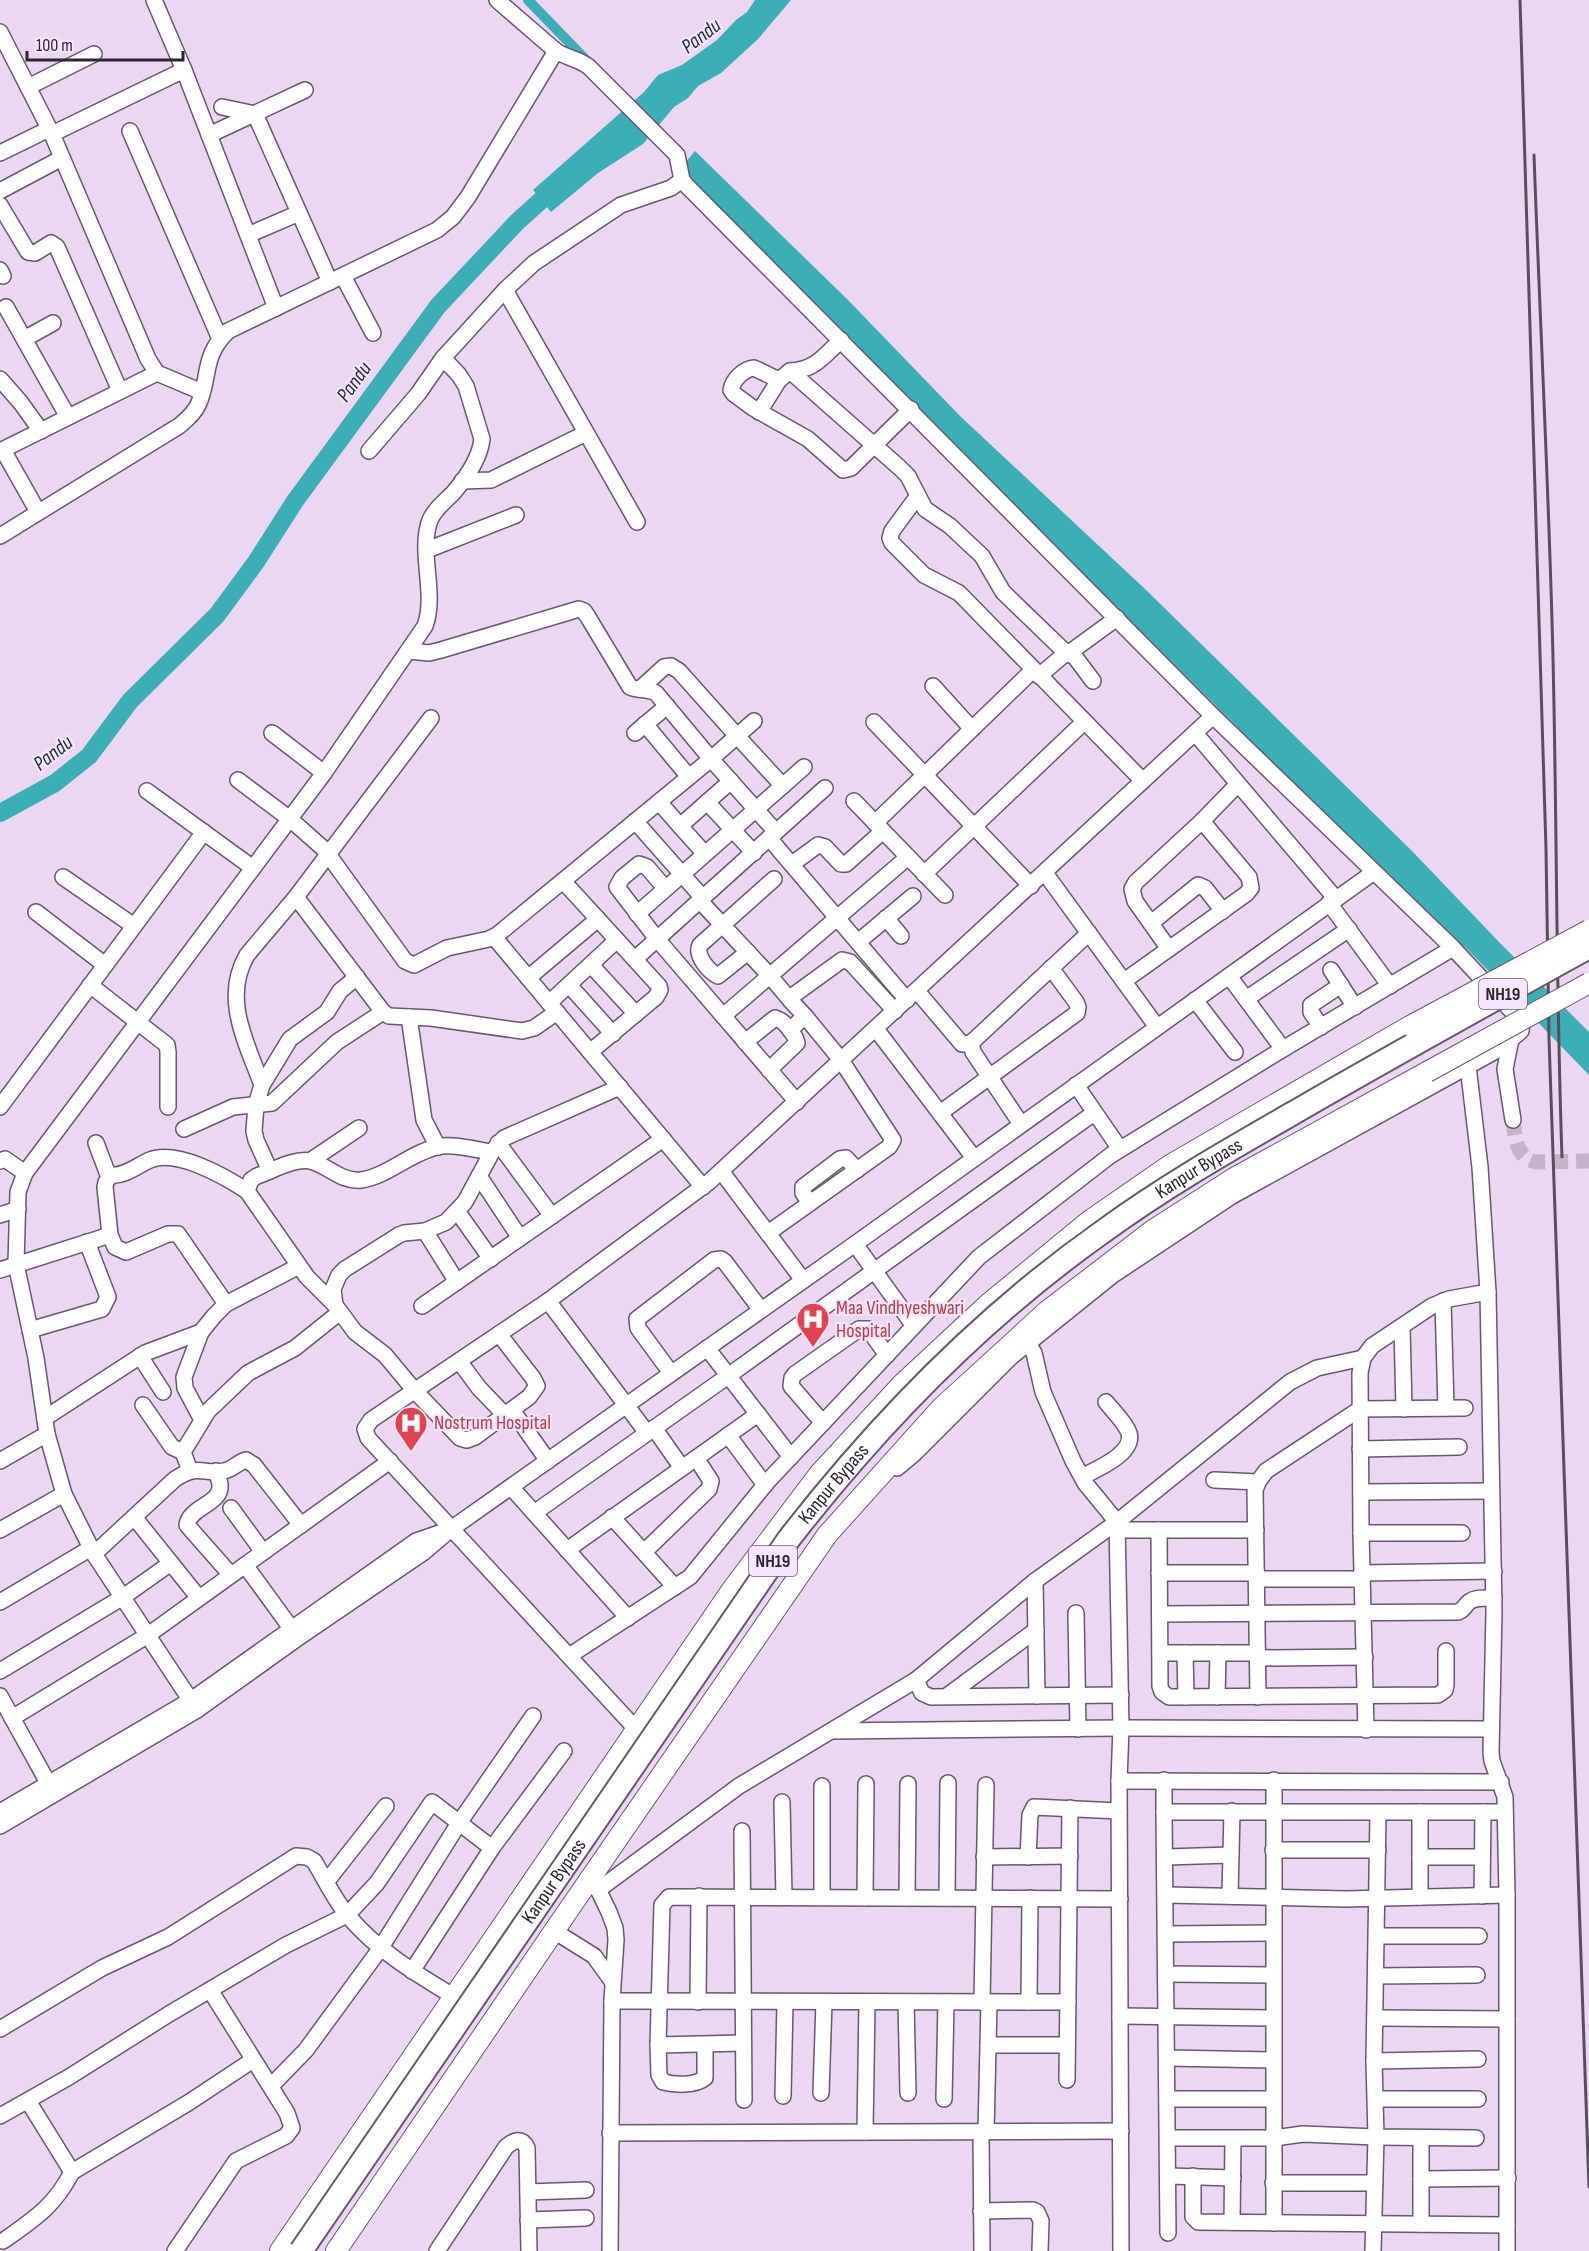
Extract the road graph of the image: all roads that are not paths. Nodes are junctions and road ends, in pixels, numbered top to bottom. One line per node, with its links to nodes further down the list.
1 (154, 0): 6 (street)
2 (497, 0): 4 (street)
3 (2, 40): 7 (street)
4 (556, 51): 16 (street); 21 (street)
5 (94, 54): 7 (street)
6 (184, 70): 12 (street); 13 (street)
7 (28, 87): 12 (street)
8 (306, 90): 10 (street)
9 (222, 107): 10 (street)
10 (255, 114): 13 (street); 19 (street)
11 (130, 131): 28 (street)
12 (50, 132): 14 (street); 15 (street)
13 (209, 135): 20 (street)
14 (0, 153)
15 (62, 158): 17 (street); 31 (street)
16 (682, 180): 22 (street); 29 (street)
17 (0, 191)
18 (0, 205): 34 (street)
19 (299, 213): 20 (street); 21 (street)
20 (248, 235): 24 (street)
21 (337, 279): 24 (street); 26 (street)
22 (505, 290): 30 (street); 40 (street)
23 (6, 307): 27 (street)
24 (276, 308): 28 (street)
25 (53, 322): 27 (street)
26 (373, 333)
27 (24, 339): 38 (street)
28 (220, 339): 35 (street)
29 (841, 340): 32 (street); 36 (street)
30 (443, 358): 43 (street); 44 (street)
31 (158, 373): 34 (street); 35 (street)
32 (785, 375): 37 (street); 37 (street); 41 (street)
33 (0, 379): 39 (street)
34 (120, 391): 38 (street)
35 (202, 392): 46 (street)
36 (911, 410): 41 (street); 51 (street)
37 (759, 412): 41 (street)
38 (68, 417): 39 (street)
39 (41, 431): 42 (street)
40 (586, 433): 44 (street); 48 (street)
41 (875, 444): 45 (street)
42 (1, 450): 46 (street)
43 (369, 451)
44 (462, 481): 50 (street)
45 (917, 497): 51 (street); 53 (street)
46 (38, 512): 49 (street)
47 (516, 515): 50 (street)
48 (637, 522)
49 (0, 536)
50 (427, 550): 52 (street)
51 (1117, 618): 58 (street)
52 (409, 651): 56 (street); 69 (street)
53 (1036, 673): 54 (street); 62 (street); 63 (street)
54 (1093, 681)
55 (933, 686): 63 (street)
56 (640, 689): 57 (street); 66 (street)
57 (666, 706): 67 (street); 71 (street)
58 (1213, 716): 65 (street); 98 (street)
59 (431, 718): 94 (street)
60 (754, 721): 66 (street)
61 (874, 722): 70 (street)
62 (1084, 722): 74 (street); 87 (street)
63 (972, 729): 70 (street)
64 (272, 733): 69 (street)
65 (1195, 733): 74 (street); 75 (street)
66 (736, 736): 67 (street); 76 (street)
67 (711, 759): 71 (street); 73 (street)
68 (804, 767): 76 (street)
69 (324, 773): 83 (street)
70 (925, 775): 87 (street); 88 (street)
71 (689, 777): 80 (street)
72 (238, 780): 83 (street)
73 (730, 781): 81 (street); 82 (street)
74 (1143, 781): 99 (street)
75 (1238, 784): 85 (street); 111 (street)
76 (783, 786): 82 (street)
77 (825, 788): 91 (street)
78 (147, 791): 90 (street)
79 (854, 801): 88 (street)
80 (659, 802): 84 (street); 86 (street)
81 (707, 802): 86 (street); 89 (street)
82 (756, 809): 89 (street); 91 (street)
83 (290, 819): 94 (street); 97 (street)
84 (635, 821): 100 (street); 104 (street)
85 (1202, 821): 112 (street); 118 (street)
86 (680, 826): 93 (street)
87 (974, 826): 101 (street); 105 (street)
88 (879, 827): 95 (street); 96 (street)
89 (732, 830): 92 (street); 93 (street)
90 (204, 832): 97 (street); 120 (street)
91 (773, 835): 92 (street); 96 (street)
92 (753, 853): 110 (street)
93 (705, 854): 100 (street)
94 (328, 855): 109 (street); 125 (street)
95 (908, 857): 101 (street); 115 (street)
96 (792, 864): 115 (street)
97 (253, 868): 161 (street)
98 (1374, 872): 111 (street); 130 (street)
99 (1045, 873): 105 (street); 123 (street)
100 (682, 874): 106 (street); 110 (street)
101 (924, 874): 107 (street)
102 (63, 877): 120 (street)
103 (774, 879): 119 (street)
104 (563, 881): 117 (street); 125 (street)
105 (1031, 886): 149 (street)
106 (665, 888): 114 (street); 114 (street)
107 (945, 895)
108 (913, 896): 116 (street)
109 (296, 897): 141 (street); 177 (street)
110 (702, 899): 119 (street); 126 (street)
111 (1333, 901): 121 (street); 139 (street)
112 (1223, 911): 118 (street); 131 (street)
113 (36, 912): 135 (street)
114 (637, 914): 126 (street)
115 (838, 917): 128 (street); 140 (street)
116 (886, 918): 124 (street); 128 (street)
117 (598, 919): 127 (street); 142 (street)
118 (1151, 924): 131 (street)
119 (723, 925): 132 (street); 132 (street)
120 (134, 926): 135 (street)
121 (1348, 929): 148 (street); 150 (street)
122 (1589, 930): 344 (main road, bridge)
123 (1089, 933): 137 (street); 143 (street)
124 (901, 936)
125 (494, 937): 142 (street)
126 (657, 939): 133 (street); 158 (street)
127 (617, 940): 133 (street); 136 (street)
128 (858, 942): 149 (street)
129 (1589, 947): 493 (highway, Kanpur Bypass / NH19, bridge)
130 (1453, 948): 148 (street); 167 (street)
131 (1169, 949): 143 (street)
132 (748, 952): 140 (street)
133 (634, 959): 157 (street)
134 (1589, 963): 494 (highway, Kanpur Bypass / NH19)
135 (105, 965): 145 (street)
136 (591, 965): 146 (street); 157 (street)
137 (1051, 968): 169 (street); 176 (street)
138 (1331, 970): 147 (street)
139 (1229, 975): 150 (street); 151 (street)
140 (770, 976): 152 (street); 158 (street)
141 (357, 977): 156 (street); 177 (street)
142 (528, 978): 153 (street)
143 (1124, 981): 162 (street)
144 (1589, 982): 273 (main road, bridge)
145 (90, 985): 161 (street); 182 (street)
146 (568, 985): 153 (street); 166 (street)
147 (1341, 985): 154 (street); 163 (street)
148 (1390, 986): 154 (street)
149 (912, 995): 155 (street); 169 (street)
150 (1246, 999): 170 (street)
151 (1195, 1000): 162 (street); 172 (street)
152 (791, 1001): 155 (street); 159 (street)
153 (553, 1007): 160 (street); 171 (street)
154 (1355, 1007): 163 (street)
155 (895, 1011): 164 (street)
156 (383, 1012): 160 (street); 181 (street)
157 (636, 1014): 166 (street)
158 (723, 1016): 168 (street)
159 (805, 1016): 165 (street); 173 (street)
160 (410, 1017): 192 (street)
161 (138, 1021): 183 (street); 200 (street)
162 (1157, 1027): 178 (street)
163 (1321, 1027): 170 (street)
164 (876, 1029): 173 (street); 184 (street)
165 (790, 1030): 168 (street); 175 (street)
166 (613, 1034): 171 (street)
167 (1511, 1040): 174 (street); 186 (street)
168 (745, 1042): 175 (street)
169 (971, 1043): 176 (street)
170 (1283, 1049): 194 (street)
171 (590, 1052): 179 (street)
172 (1235, 1052)
173 (841, 1060): 180 (street); 210 (street)
174 (1468, 1066): 222 (street); 234 (street)
175 (769, 1070): 180 (street)
176 (990, 1077): 184 (street); 187 (street)
177 (262, 1085): 181 (street)
178 (1076, 1085): 185 (street); 187 (street)
179 (620, 1088): 190 (street); 193 (street)
180 (796, 1102): 198 (street)
181 (256, 1105): 189 (street); 199 (street)
182 (0, 1107)
183 (168, 1107)
184 (940, 1113): 195 (street)
185 (1094, 1113): 194 (street); 218 (street)
186 (1513, 1120)
187 (1021, 1124): 195 (street)
188 (359, 1128): 197 (street)
189 (184, 1129)
190 (663, 1139): 203 (street); 208 (street)
191 (96, 1143): 201 (street)
192 (438, 1146): 193 (street); 197 (street)
193 (495, 1148): 202 (street); 208 (street)
194 (1120, 1149): 229 (street)
195 (974, 1158): 214 (street)
196 (2, 1159): 200 (street)
197 (310, 1161): 199 (street)
198 (721, 1171): 203 (street); 210 (street)
199 (270, 1172): 204 (street)
200 (25, 1173): 205 (street)
201 (111, 1175): 204 (street); 211 (street)
202 (479, 1176): 206 (street); 212 (street)
203 (703, 1187): 223 (street)
204 (247, 1191): 217 (street)
205 (18, 1209): 207 (street); 216 (street)
206 (458, 1211): 209 (street); 215 (street)
207 (0, 1215)
208 (552, 1216): 212 (street)
209 (424, 1231): 221 (street); 227 (street)
210 (768, 1233): 220 (street)
211 (110, 1235): 213 (street); 225 (street)
212 (520, 1238): 215 (street)
213 (87, 1242): 216 (street); 231 (street)
214 (855, 1244): 218 (street); 220 (street)
215 (490, 1258): 221 (street)
216 (16, 1264): 219 (street); 231 (street)
217 (299, 1266): 225 (street); 227 (street)
218 (874, 1269): 229 (street); 241 (street)
219 (0, 1270)
220 (803, 1280): 228 (street)
221 (457, 1282): 226 (street)
222 (1488, 1292): 224 (street); 278 (street)
223 (548, 1301): 233 (street); 248 (street)
224 (1443, 1302): 230 (street); 250 (street)
225 (226, 1304): 232 (street)
226 (422, 1306)
227 (338, 1309): 243 (street); 256 (street)
228 (761, 1310): 235 (street); 240 (street)
229 (914, 1326): 236 (street)
230 (1402, 1327): 238 (street); 249 (street)
231 (30, 1330): 255 (street)
232 (201, 1332): 237 (street); 256 (street)
233 (499, 1334): 239 (street); 242 (street)
234 (1028, 1343): 272 (street); 273 (street)
235 (707, 1348): 240 (street); 241 (street)
236 (887, 1355): 257 (street); 257 (street)
237 (140, 1356): 244 (street); 255 (street)
238 (1363, 1358): 252 (street); 287 (street)
239 (459, 1361): 243 (street); 253 (street)
240 (671, 1373): 248 (street)
241 (728, 1376): 254 (street); 258 (street)
242 (537, 1386): 245 (street); 253 (street)
243 (415, 1391): 253 (street); 267 (street)
244 (164, 1392)
245 (547, 1400)
246 (1106, 1402): 272 (street)
247 (143, 1405): 263 (street)
248 (626, 1405): 258 (street); 268 (street)
249 (1404, 1408): 250 (street); 252 (street)
250 (1446, 1408): 251 (street)
251 (1465, 1408)
252 (1360, 1409): 262 (street); 275 (street)
253 (509, 1412): 268 (street)
254 (758, 1414): 260 (street); 264 (street)
255 (45, 1418): 259 (street)
256 (202, 1420): 263 (street)
257 (823, 1423): 264 (street)
258 (650, 1430): 269 (street); 283 (street)
259 (47, 1434): 266 (street); 280 (street)
260 (728, 1435): 265 (street); 276 (street)
261 (1459, 1447): 262 (street)
262 (1360, 1449): 279 (street)
263 (183, 1452): 270 (street)
264 (791, 1457): 276 (street)
265 (696, 1458): 269 (street); 298 (street)
266 (0, 1461)
267 (390, 1461): 286 (street); 289 (street)
268 (548, 1461): 277 (street)
269 (682, 1468): 285 (street)
270 (190, 1471): 271 (street); 284 (street)
271 (216, 1471): 286 (street); 288 (street)
272 (1082, 1477): 287 (street)
273 (875, 1479): 384 (main road)
274 (1214, 1480): 275 (street)
275 (1258, 1482): 292 (street)
276 (765, 1485): 307 (street)
277 (511, 1487): 283 (street); 289 (street)
278 (1491, 1491): 279 (street); 301 (street)
279 (1361, 1492): 293 (street)
280 (64, 1494): 290 (street); 296 (street)
281 (231, 1508): 297 (street)
282 (177, 1512): 288 (street)
283 (534, 1512): 295 (street)
284 (134, 1517): 296 (street); 299 (street)
285 (612, 1517): 295 (street); 298 (street)
286 (301, 1525): 297 (street)
287 (1117, 1526): 291 (street); 306 (street); 330 (street)
288 (189, 1528): 303 (street)
289 (452, 1528): 318 (street); 325 (street)
290 (0, 1530)
291 (1159, 1530): 292 (street); 302 (street)
292 (1256, 1530): 304 (street)
293 (1361, 1533): 294 (street); 305 (street)
294 (1462, 1533)
295 (567, 1550): 316 (street)
296 (93, 1551): 308 (street); 311 (street)
297 (263, 1552): 300 (street)
298 (644, 1552): 307 (street)
299 (171, 1563): 308 (street); 309 (street)
300 (245, 1565): 303 (street); 318 (street)
301 (1494, 1571): 305 (street); 310 (street)
302 (1159, 1573): 304 (street); 315 (street)
303 (231, 1575): 309 (street)
304 (1257, 1576): 305 (street); 314 (street)
305 (1362, 1576): 312 (street)
306 (1035, 1581): 317 (street); 328 (street)
307 (675, 1587): 316 (street)
308 (123, 1597): 319 (street); 327 (street)
309 (199, 1598): 319 (street)
310 (1494, 1598): 312 (street); 343 (street)
311 (0, 1602)
312 (1364, 1612): 314 (street); 326 (street)
313 (1076, 1613): 329 (street)
314 (1257, 1613): 315 (street); 324 (street)
315 (1160, 1614): 321 (street)
316 (628, 1618): 325 (street)
317 (1036, 1630): 332 (street); 333 (street)
318 (295, 1634): 338 (street)
319 (148, 1635): 338 (street); 340 (street)
320 (1446, 1651): 334 (street)
321 (1160, 1653): 322 (street); 335 (street)
322 (1185, 1653): 323 (street); 335 (street)
323 (1218, 1653): 324 (street); 336 (street)
324 (1258, 1655): 326 (street); 337 (street)
325 (569, 1656): 344 (street)
326 (1365, 1657): 334 (street)
327 (0, 1671)
328 (916, 1680): 332 (street); 345 (street)
329 (1077, 1695): 330 (street); 333 (street); 342 (street)
330 (1121, 1695): 341 (street)
331 (0, 1696): 340 (street)
332 (947, 1696): 333 (street)
333 (1037, 1696)
334 (1366, 1696): 337 (street); 346 (street)
335 (1186, 1697): 336 (street)
336 (1218, 1697): 337 (street)
337 (1258, 1697)
338 (194, 1705): 357 (street)
339 (533, 1716): 370 (street)
340 (12, 1718): 357 (street)
341 (1121, 1728): 342 (street); 346 (street); 348 (street)
342 (1078, 1729): 345 (street)
343 (1491, 1729): 346 (street); 351 (street)
344 (636, 1730): 417 (main road)
345 (829, 1731): 384 (street)
346 (1366, 1731)
347 (564, 1751): 373 (street)
348 (1119, 1780): 349 (street); 361 (street)
349 (1164, 1780): 350 (street); 364 (street)
350 (1274, 1780): 351 (street); 365 (street)
351 (1501, 1782): 369 (street)
352 (948, 1783): 398 (street)
353 (866, 1784): 396 (street)
354 (908, 1784): 397 (street)
355 (986, 1785): 378 (street)
356 (822, 1786): 392 (street)
357 (52, 1789): 363 (street); 371 (street)
358 (782, 1802): 391 (street)
359 (386, 1806): 383 (street)
360 (1070, 1808): 361 (street); 377 (street); 379 (street)
361 (1119, 1811): 402 (street)
362 (1232, 1811): 364 (street); 365 (street); 376 (street)
363 (0, 1812)
364 (1164, 1812): 380 (street)
365 (1273, 1812): 366 (street); 374 (street)
366 (1378, 1812): 367 (street); 375 (street)
367 (1420, 1812): 368 (street); 381 (street)
368 (1483, 1812): 369 (street); 382 (street)
369 (1505, 1812): 386 (street)
370 (459, 1824): 373 (street); 403 (street); 409 (street)
371 (0, 1826)
372 (742, 1831): 390 (street)
373 (492, 1848): 410 (street)
374 (1272, 1850): 375 (street); 393 (street)
375 (1378, 1850): 394 (street)
376 (1231, 1855): 380 (street); 388 (street)
377 (1070, 1856): 379 (street); 401 (street)
378 (984, 1857): 379 (street); 399 (street)
379 (1028, 1857)
380 (1166, 1857): 385 (street)
381 (1420, 1857): 382 (street); 395 (street)
382 (1482, 1857): 389 (street)
383 (327, 1881): 403 (street); 435 (street)
384 (595, 1883): 404 (main road); 415 (street)
385 (1166, 1895): 388 (street); 406 (street)
386 (1507, 1895): 389 (street); 434 (street)
387 (699, 1896): 390 (street); 419 (street); 420 (street)
388 (1230, 1896): 393 (street)
389 (1482, 1896): 395 (street)
390 (742, 1897): 391 (street); 421 (street)
391 (784, 1897): 392 (street)
392 (822, 1897): 396 (street)
393 (1273, 1897): 394 (street); 405 (street)
394 (1377, 1897): 395 (street); 407 (street)
395 (1420, 1897)
396 (866, 1898): 397 (street)
397 (907, 1898): 398 (street)
398 (947, 1898): 399 (street)
399 (984, 1898): 400 (street); 427 (street)
400 (1030, 1898): 401 (street); 428 (street)
401 (1069, 1899): 402 (street); 429 (street)
402 (1120, 1899): 430 (street)
403 (347, 1916): 409 (street); 416 (street)
404 (554, 1931): 415 (street); 490 (main road)
405 (1273, 1933): 406 (street); 412 (street)
406 (1166, 1934): 411 (street)
407 (1377, 1936): 408 (street); 413 (street)
408 (1479, 1936)
409 (381, 1949): 410 (street); 447 (street)
410 (412, 1971): 417 (street)
411 (1167, 1974): 412 (street); 431 (street)
412 (1273, 1976): 432 (street)
413 (1376, 1976): 414 (street); 433 (street)
414 (1477, 1976)
415 (612, 1981): 418 (street)
416 (210, 1990): 443 (street); 457 (street)
417 (453, 1996): 480 (main road)
418 (612, 2001): 419 (street); 462 (street)
419 (660, 2002): 420 (street); 437 (street)
420 (698, 2002): 421 (street)
421 (743, 2002): 422 (street); 436 (street)
422 (785, 2002): 423 (street); 450 (street)
423 (824, 2002): 424 (street); 448 (street)
424 (867, 2002): 425 (street); 460 (street)
425 (906, 2002): 426 (street); 449 (street)
426 (946, 2002): 427 (street); 451 (street)
427 (985, 2002): 428 (street); 439 (street)
428 (1029, 2002): 429 (street)
429 (1068, 2002): 440 (street)
430 (1120, 2016): 431 (street); 459 (street)
431 (1167, 2016): 432 (street); 441 (street)
432 (1272, 2018): 444 (street)
433 (1375, 2018): 434 (street); 445 (street)
434 (1507, 2019): 473 (street)
435 (0, 2029)
436 (743, 2043): 438 (street); 456 (street)
437 (658, 2045): 438 (street); 438 (street)
438 (705, 2045)
439 (988, 2045): 440 (street); 461 (street)
440 (1067, 2045): 446 (street)
441 (1167, 2058): 444 (street); 452 (street)
442 (1478, 2059): 445 (street)
443 (253, 2060): 447 (street); 469 (street)
444 (1273, 2060): 453 (street)
445 (1374, 2061): 454 (street)
446 (1067, 2080)
447 (271, 2086): 491 (street)
448 (821, 2093)
449 (908, 2093)
450 (783, 2096)
451 (944, 2099)
452 (1168, 2099): 453 (street); 464 (street)
453 (1273, 2099): 465 (street)
454 (1376, 2099): 455 (street); 463 (street)
455 (1478, 2099)
456 (744, 2100)
457 (28, 2101): 458 (street); 469 (street)
458 (0, 2116)
459 (1120, 2131): 461 (street); 500 (street)
460 (865, 2132): 461 (street); 462 (street)
461 (983, 2132): 479 (street)
462 (610, 2133): 497 (street)
463 (1376, 2137): 465 (street); 466 (street); 475 (street)
464 (1168, 2138): 468 (street); 470 (street)
465 (1274, 2138): 468 (street); 476 (street)
466 (1421, 2138): 467 (street); 474 (street)
467 (1476, 2138)
468 (1233, 2139): 472 (street)
469 (72, 2172): 489 (street)
470 (1169, 2176): 471 (street); 488 (street)
471 (1193, 2176): 472 (street); 483 (street)
472 (1233, 2178): 483 (street)
473 (1508, 2178): 474 (street); 487 (street)
474 (1421, 2179): 486 (street)
475 (1375, 2182): 476 (street); 485 (street)
476 (1273, 2183): 484 (street)
477 (585, 2190): 478 (street)
478 (528, 2192): 482 (street); 495 (street)
479 (981, 2211): 498 (street); 499 (street)
480 (303, 2218): 490 (main road); 492 (main road)
481 (586, 2218): 482 (street)
482 (528, 2220): 496 (street)
483 (1232, 2222): 484 (street)
484 (1274, 2223): 485 (street)
485 (1374, 2224): 486 (street); 501 (street)
486 (1421, 2224): 487 (street)
487 (1507, 2225): 502 (street)
488 (1168, 2233)
489 (4, 2242)
490 (338, 2248)
491 (176, 2251)
492 (280, 2251)
493 (301, 2251)
494 (318, 2251)
495 (437, 2251)
496 (529, 2251)
497 (610, 2251)
498 (982, 2251)
499 (1040, 2251)
500 (1121, 2251)
501 (1373, 2251)
502 (1507, 2251)

